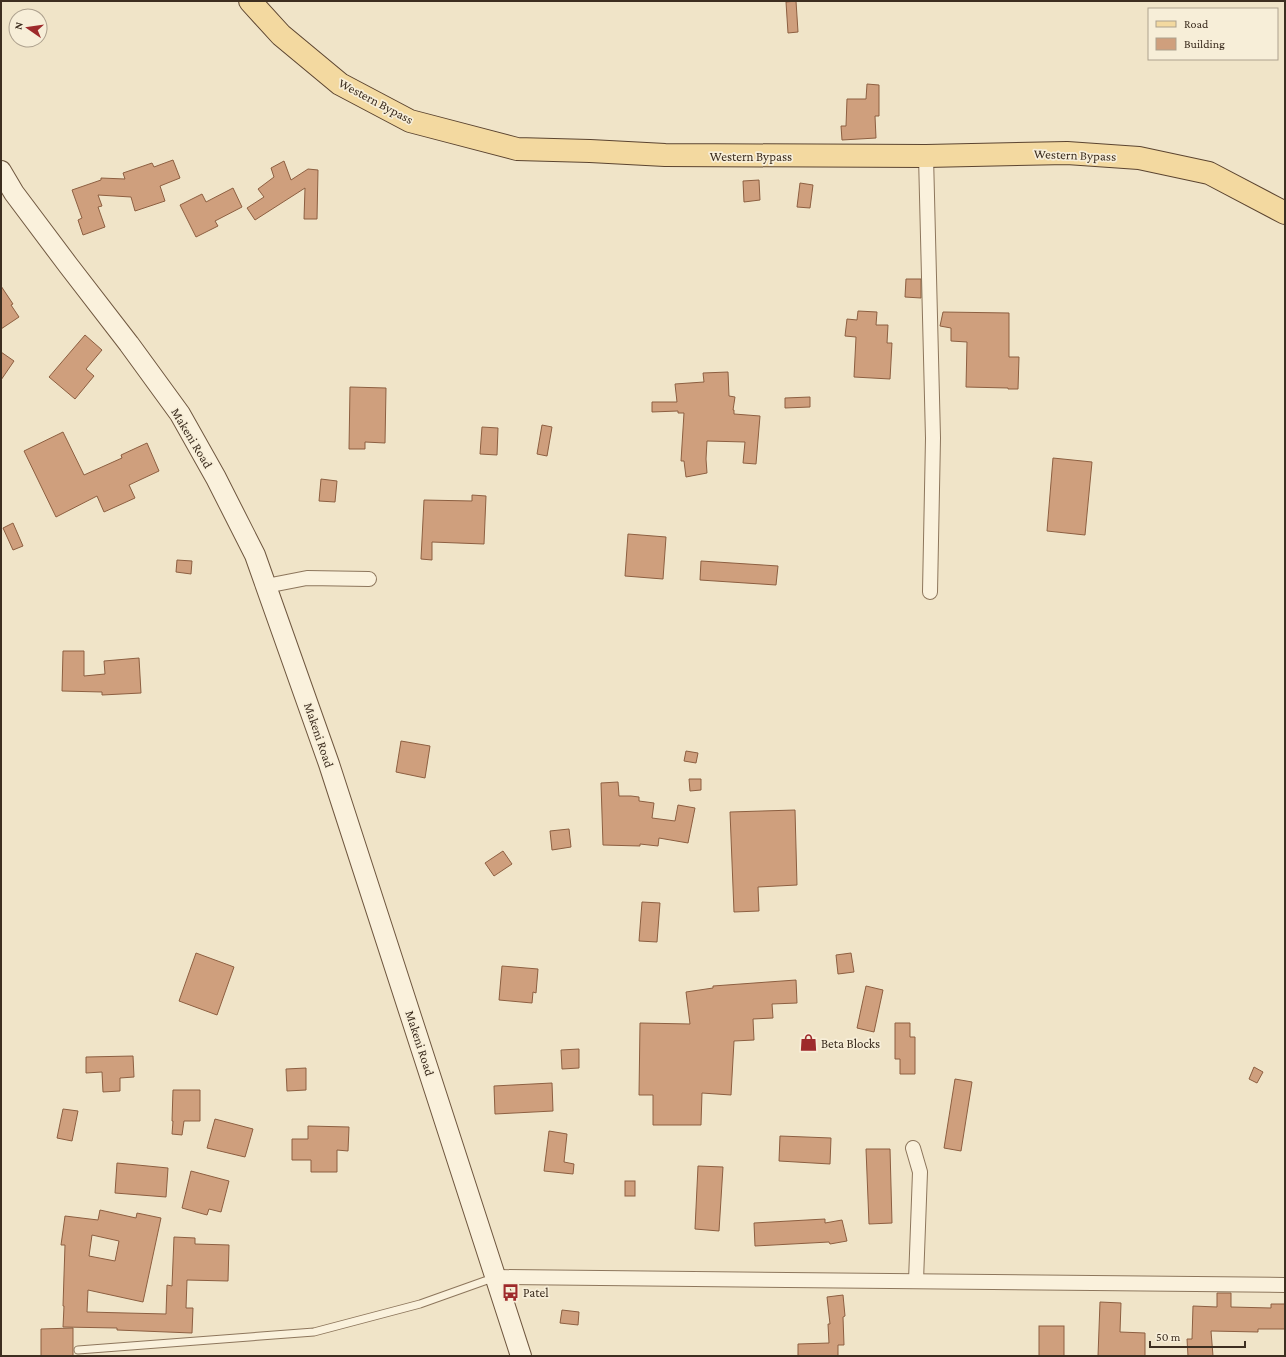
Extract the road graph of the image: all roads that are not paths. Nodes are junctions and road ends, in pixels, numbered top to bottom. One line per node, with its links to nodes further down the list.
1 (250, 1): 2 (main road, Western Bypass)
2 (926, 156): 4 (main road, Western Bypass); 7 (street)
3 (1, 171): 6 (main road, Makeni Road)
4 (1285, 213)
5 (369, 579): 6 (street)
6 (266, 586): 9 (main road, Makeni Road)
7 (930, 592)
8 (913, 1148): 10 (street)
9 (496, 1277): 10 (street); 12 (lane); 13 (main road, Makeni Road)
10 (916, 1281): 11 (street)
11 (1285, 1285)
12 (78, 1350)
13 (521, 1356)

